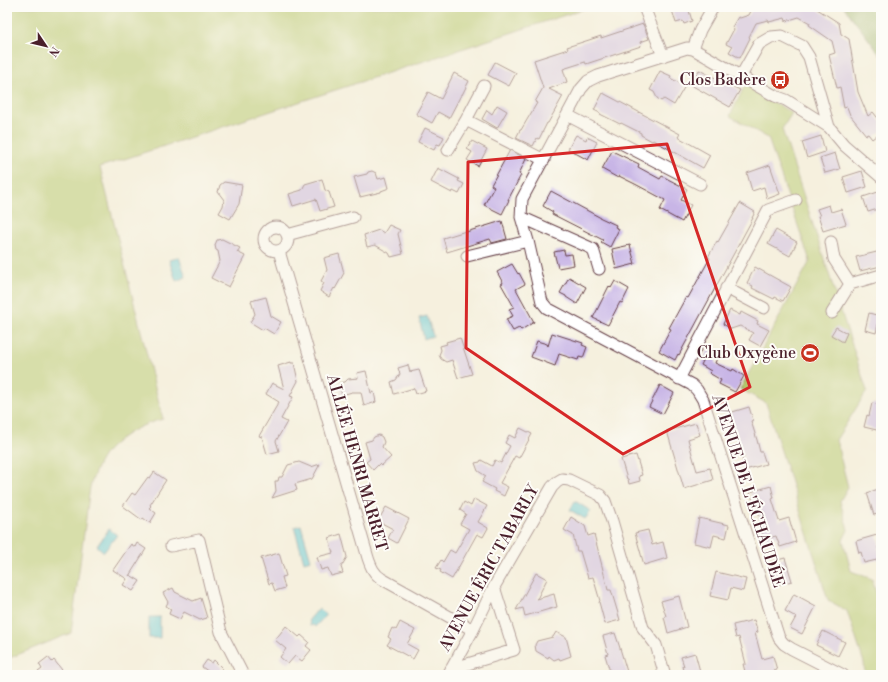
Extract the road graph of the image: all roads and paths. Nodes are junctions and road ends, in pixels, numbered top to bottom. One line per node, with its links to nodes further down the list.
1 (644, 7): 4 (street)
2 (713, 7): 3 (street)
3 (693, 49): 4 (street, AVENUE DE L'ÉCHAUDÉE); 5 (street)
4 (663, 56): 7 (street, AVENUE DE L'ÉCHAUDÉE)
5 (740, 76): 9 (street); 9 (street)
6 (484, 86): 8 (street)
7 (567, 115): 11 (street, AVENUE DE L'ÉCHAUDÉE); 13 (street)
8 (466, 120): 10 (street); 11 (street)
9 (829, 127): 12 (street)
10 (448, 150)
11 (544, 160): 16 (street, AVENUE DE L'ÉCHAUDÉE)
12 (881, 177)
13 (700, 184)
14 (796, 200): 25 (street)
15 (352, 217): 17 (street)
16 (521, 217): 18 (street, AVENUE DE L'ÉCHAUDÉE); 22 (street)
17 (287, 235): 20 (street); 20 (street)
18 (528, 241): 21 (street); 28 (street, AVENUE DE L'ÉCHAUDÉE)
19 (831, 242): 24 (street)
20 (279, 251): 31 (street, ALLÉE HENRI MARRET)
21 (467, 256)
22 (599, 269)
23 (881, 276): 24 (street)
24 (850, 284): 27 (street)
25 (726, 288): 26 (street); 28 (street)
26 (764, 308)
27 (832, 314)
28 (679, 378): 35 (street, AVENUE DE L'ÉCHAUDÉE)
29 (171, 546): 33 (street)
30 (494, 587): 31 (street, AVENUE ÉRIC TABARLY); 32 (street); 34 (street, AVENUE ÉRIC TABARLY)
31 (473, 630): 32 (street, AVENUE ÉRIC TABARLY)
32 (450, 672)
33 (243, 675)
34 (665, 675)
35 (843, 675)

